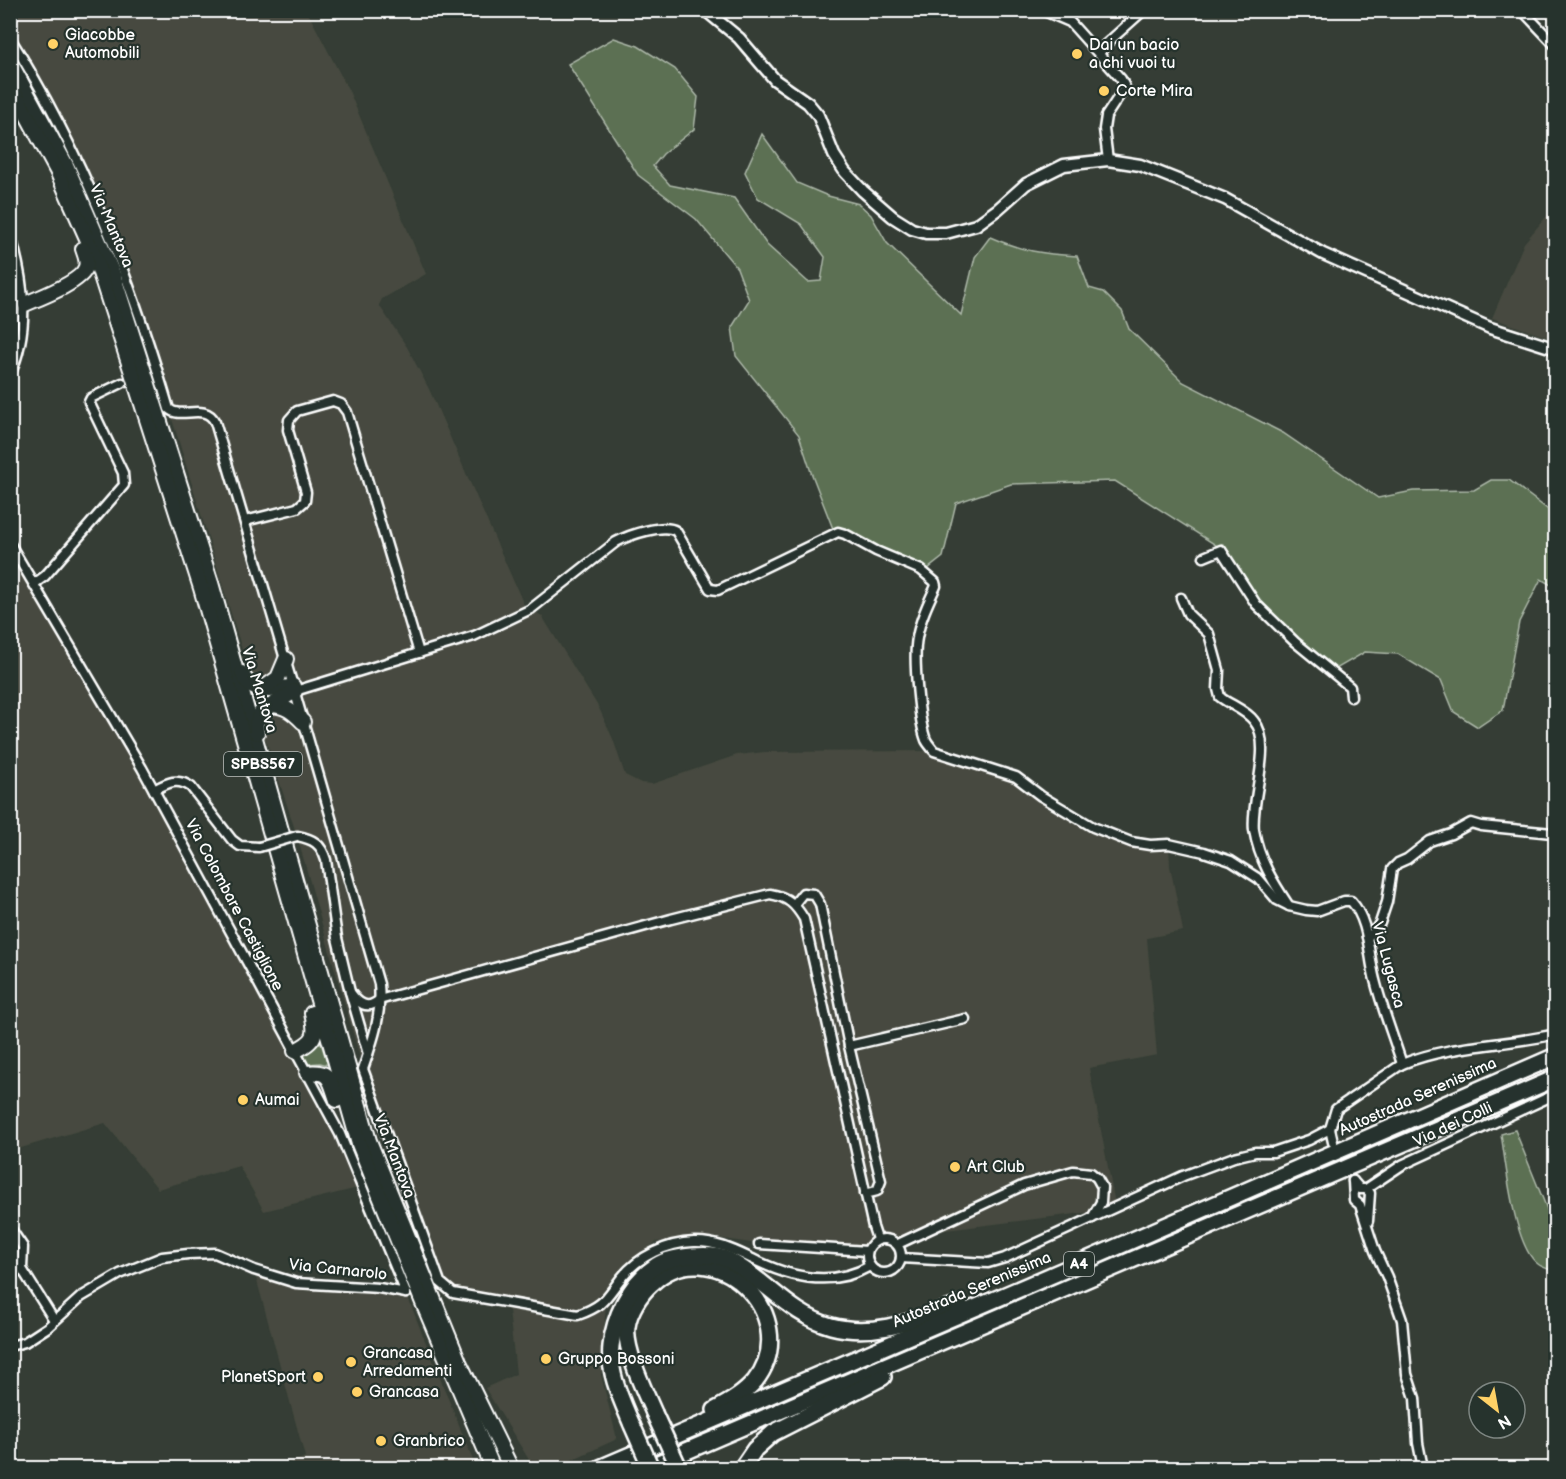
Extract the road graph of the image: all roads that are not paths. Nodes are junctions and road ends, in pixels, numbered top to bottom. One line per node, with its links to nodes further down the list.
1 (705, 10): 10 (street)
2 (1042, 10): 7 (street)
3 (1144, 10): 7 (street)
4 (1522, 10): 6 (street)
5 (10, 38): 19 (street)
6 (1556, 46)
7 (1099, 54): 10 (street)
8 (10, 62): 24 (highway, Via Mantova / SPBS567)
9 (10, 84): 11 (highway, Via Mantova / SPBS567)
10 (1108, 160): 16 (street)
11 (65, 189): 13 (highway); 15 (highway, Via Mantova / SPBS567)
12 (10, 233): 14 (street)
13 (76, 280): 14 (highway); 15 (highway)
14 (25, 304): 17 (street)
15 (111, 309): 38 (highway, Via Mantova / SPBS567)
16 (1556, 349)
17 (10, 375)
18 (122, 383): 22 (street)
19 (245, 521): 25 (street); 26 (street)
20 (10, 544): 22 (street, Via Colombare Castiglione)
21 (1204, 557): 29 (street)
22 (34, 584): 33 (street, Via Colombare Castiglione)
23 (1181, 598): 36 (street)
24 (229, 647): 28 (highway); 32 (highway, Via Mantova / SPBS567)
25 (419, 653): 27 (street); 36 (street)
26 (286, 659): 27 (street); 28 (highway)
27 (294, 688): 28 (highway); 30 (highway); 31 (street)
28 (261, 690)
29 (1351, 698)
30 (273, 705): 31 (highway); 32 (highway)
31 (303, 722): 40 (street)
32 (257, 741): 72 (highway, Via Mantova / SPBS567)
33 (154, 790): 39 (street, bridge); 46 (street, Via Colombare Castiglione)
34 (1556, 836): 37 (street)
35 (795, 903): 40 (street); 45 (street); 56 (street)
36 (1289, 906): 37 (street, Via Lugasca)
37 (1367, 937): 49 (street, Via Lugasca)
38 (306, 963): 46 (highway); 55 (highway, Via Mantova / SPBS567)
39 (350, 992): 40 (street); 42 (street)
40 (379, 1000): 44 (street)
41 (965, 1019): 45 (street)
42 (358, 1022): 44 (street); 47 (street)
43 (1556, 1034): 49 (street)
44 (374, 1038): 47 (street)
45 (849, 1046): 56 (street)
46 (295, 1051): 50 (street, Via Colombare Castiglione)
47 (368, 1054): 64 (street)
48 (1556, 1056): 65 (highway, Autostrada Serenissima / A4)
49 (1402, 1064): 53 (street)
50 (307, 1073): 55 (highway); 66 (street, Via Colombare Castiglione)
51 (1556, 1078): 68 (highway, A4)
52 (1556, 1094): 77 (street, Via dei Colli)
53 (1330, 1129): 54 (street); 57 (street)
54 (1333, 1142)
55 (359, 1144): 71 (highway, Via Mantova / SPBS567)
56 (865, 1194): 59 (street)
57 (1092, 1218): 61 (street); 63 (street)
58 (10, 1228): 67 (street)
59 (877, 1239): 61 (street); 62 (street)
60 (759, 1244): 62 (street)
61 (898, 1244): 63 (street)
62 (867, 1251): 64 (street)
63 (902, 1258): 64 (street)
64 (870, 1266)
65 (1073, 1266): 70 (highway, Autostrada Serenissima / A4); 74 (highway, bridge)
66 (406, 1293): 67 (street, Via Carnarolo)
67 (54, 1320): 69 (street, Via Carnarolo)
68 (980, 1325): 74 (highway, A4); 76 (highway)
69 (10, 1346)
70 (631, 1455): 73 (highway, Autostrada Serenissima / A4); 75 (highway, bridge)
71 (493, 1468)
72 (511, 1468)
73 (600, 1468)
74 (649, 1468)
75 (679, 1468)
76 (742, 1468)
77 (1424, 1468)

